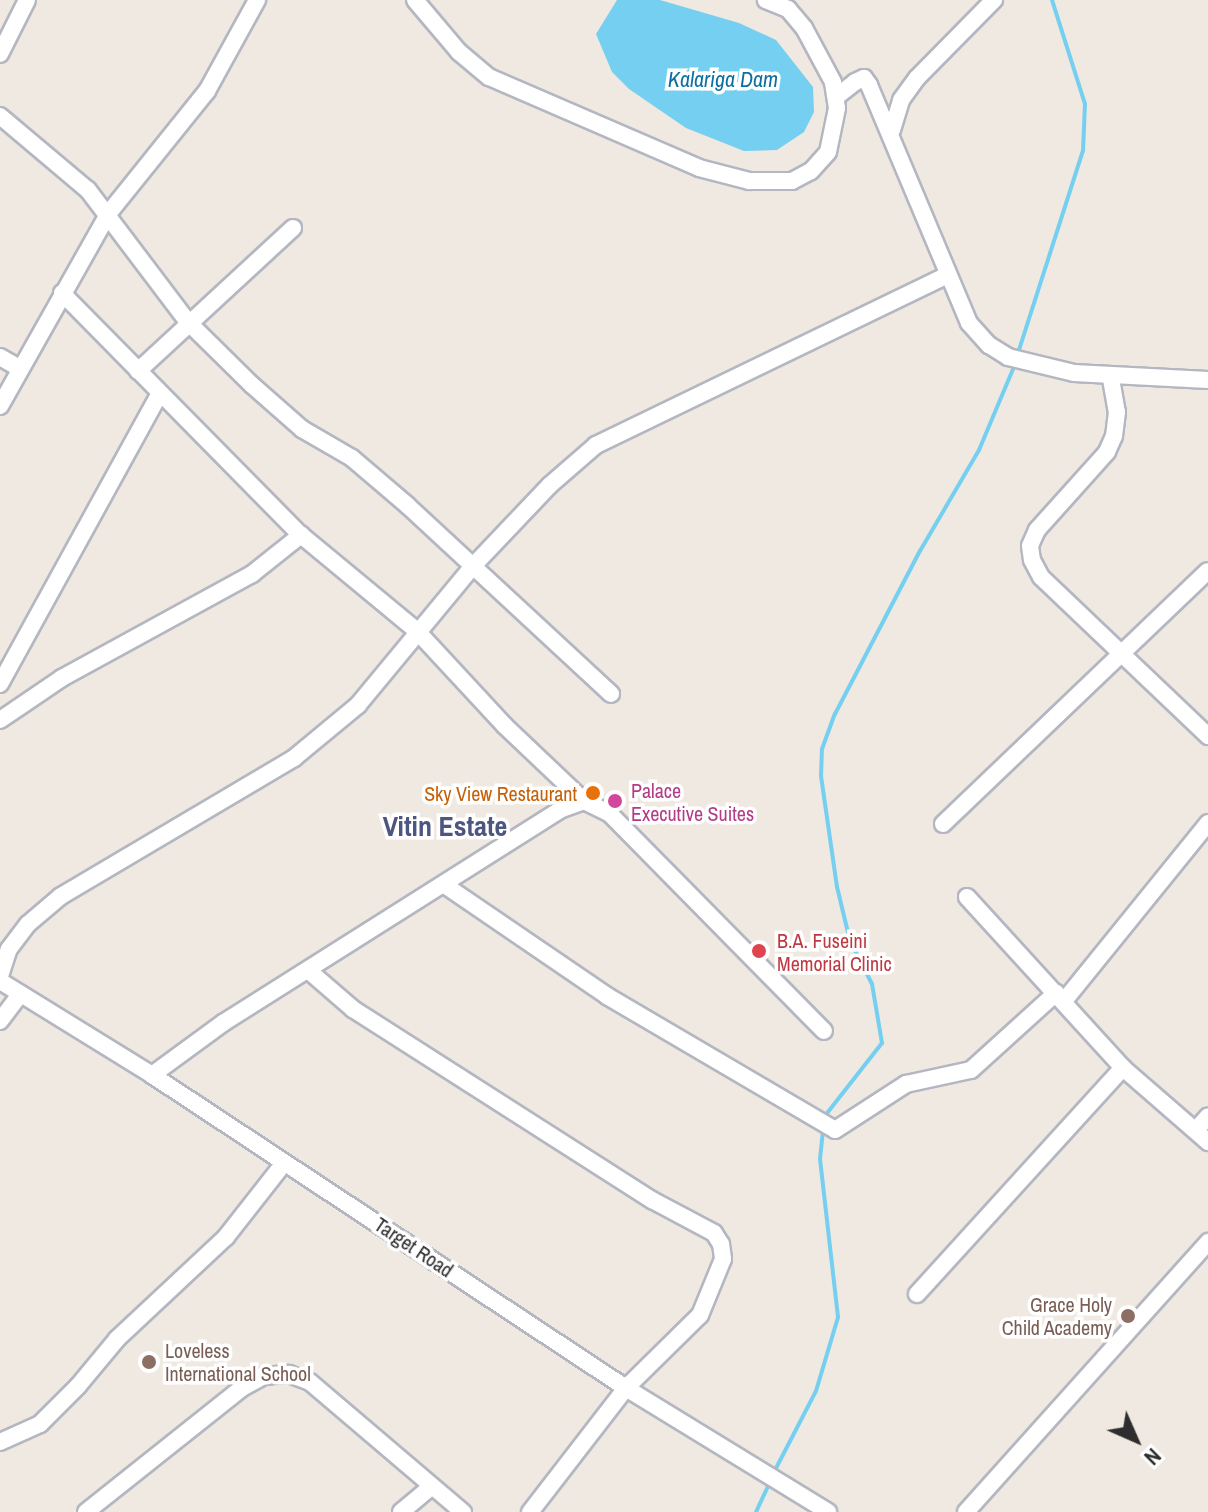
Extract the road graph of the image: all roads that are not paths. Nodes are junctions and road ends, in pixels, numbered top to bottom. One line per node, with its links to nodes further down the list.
1 (257, 0): 10 (street)
2 (415, 0): 7 (street)
3 (766, 0): 7 (street)
4 (994, 0): 9 (street)
5 (23, 1): 6 (street)
6 (0, 54)
7 (836, 97): 9 (street)
8 (0, 116): 10 (street)
9 (892, 130): 12 (street)
10 (108, 214): 13 (street); 14 (street)
11 (293, 228): 14 (street)
12 (947, 275): 18 (street); 23 (street)
13 (62, 293): 16 (street); 17 (street)
14 (187, 321): 17 (street); 23 (street)
15 (0, 357): 16 (street)
16 (19, 368): 21 (street)
17 (138, 371): 20 (street)
18 (1111, 379): 19 (street); 26 (street)
19 (1208, 380)
20 (159, 395): 22 (street); 27 (street)
21 (0, 406)
22 (301, 535): 25 (street); 29 (street)
23 (474, 565): 25 (street); 28 (street)
24 (1208, 571): 26 (street)
25 (417, 631): 31 (street); 37 (street)
26 (1123, 654): 30 (street); 33 (street)
27 (0, 684)
28 (611, 694)
29 (0, 720)
30 (1208, 736)
31 (584, 801): 34 (street); 41 (street)
32 (1208, 823): 39 (street)
33 (943, 824)
34 (446, 886): 36 (street); 39 (street)
35 (967, 897): 39 (street)
36 (309, 971): 43 (street); 49 (street)
37 (0, 978): 38 (street, Target Road)
38 (20, 994): 40 (street); 43 (street, Target Road)
39 (1060, 997): 42 (street)
40 (0, 1021)
41 (824, 1031)
42 (1123, 1068): 45 (street); 48 (street)
43 (152, 1075): 46 (street, Target Road)
44 (1208, 1116): 45 (street)
45 (1202, 1136)
46 (284, 1163): 49 (street, Target Road); 50 (street)
47 (1208, 1242): 59 (street)
48 (917, 1294)
49 (626, 1388): 52 (street, Target Road); 56 (street)
50 (0, 1442)
51 (432, 1486): 53 (street); 54 (street); 55 (street)
52 (801, 1494): 57 (street); 58 (street, Target Road)
53 (86, 1512)
54 (401, 1512)
55 (463, 1512)
56 (530, 1512)
57 (793, 1512)
58 (828, 1512)
59 (966, 1512)

